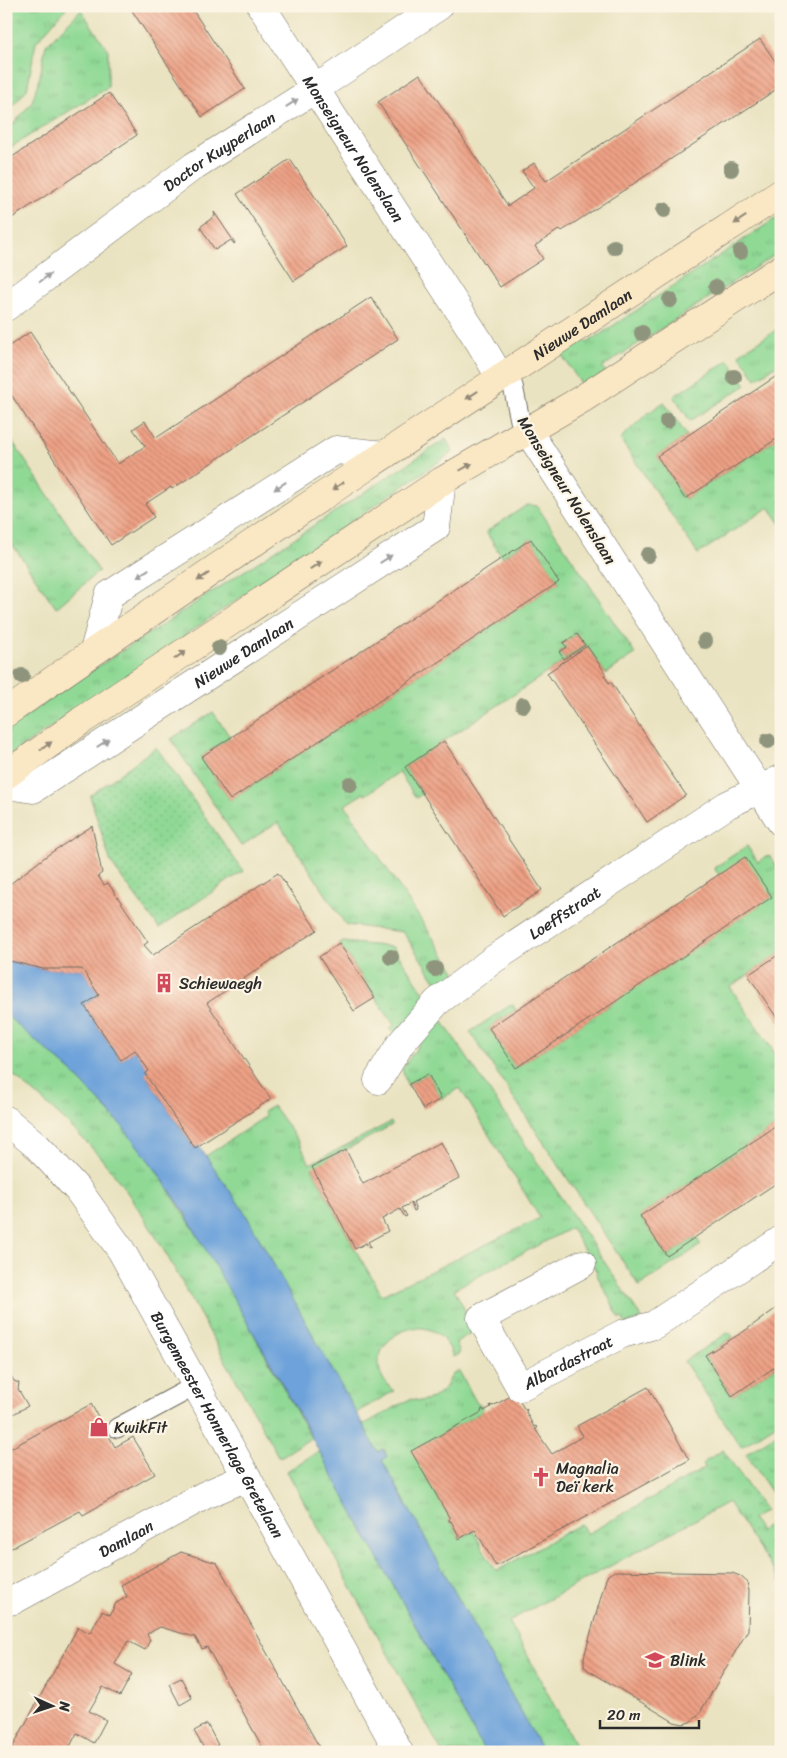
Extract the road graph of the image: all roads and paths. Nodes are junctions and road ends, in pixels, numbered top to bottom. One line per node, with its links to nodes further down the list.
1 (261, 6): 3 (street, Monseigneur Nolenslaan)
2 (439, 6): 3 (street, Doctor Kuyperlaan)
3 (315, 89): 6 (street, Doctor Kuyperlaan, one-way to 3); 7 (street, Monseigneur Nolenslaan)
4 (781, 193): 7 (street, Nieuwe Damlaan, one-way to 7)
5 (781, 268): 8 (street, Nieuwe Damlaan)
6 (6, 307)
7 (500, 377): 8 (lane, Monseigneur Nolenslaan); 9 (street, Nieuwe Damlaan, one-way to 9)
8 (528, 430): 10 (street, Nieuwe Damlaan, one-way to 8); 14 (street, Monseigneur Nolenslaan)
9 (384, 455): 11 (street, Nieuwe Damlaan, one-way to 11); 11 (street, one-way to 11)
10 (442, 481): 13 (street, Nieuwe Damlaan, one-way to 10); 15 (street, Nieuwe Damlaan, one-way to 10)
11 (94, 651): 12 (street, Nieuwe Damlaan)
12 (6, 712)
13 (6, 775)
14 (770, 784): 16 (street, Monseigneur Nolenslaan); 17 (street, Loeffstraat)
15 (6, 785)
16 (781, 822)
17 (378, 1080)
18 (6, 1120): 21 (street, Burgemeester Honnerlage Gretelaan)
19 (781, 1240): 20 (street, Albardastraat)
20 (582, 1264)
21 (196, 1385): 22 (lane); 23 (street, Burgemeester Honnerlage Gretelaan)
22 (117, 1428)
23 (248, 1478): 24 (street, Damlaan); 25 (street, Burgemeester Honnerlage Gretelaan)
24 (6, 1602)
25 (399, 1752)

